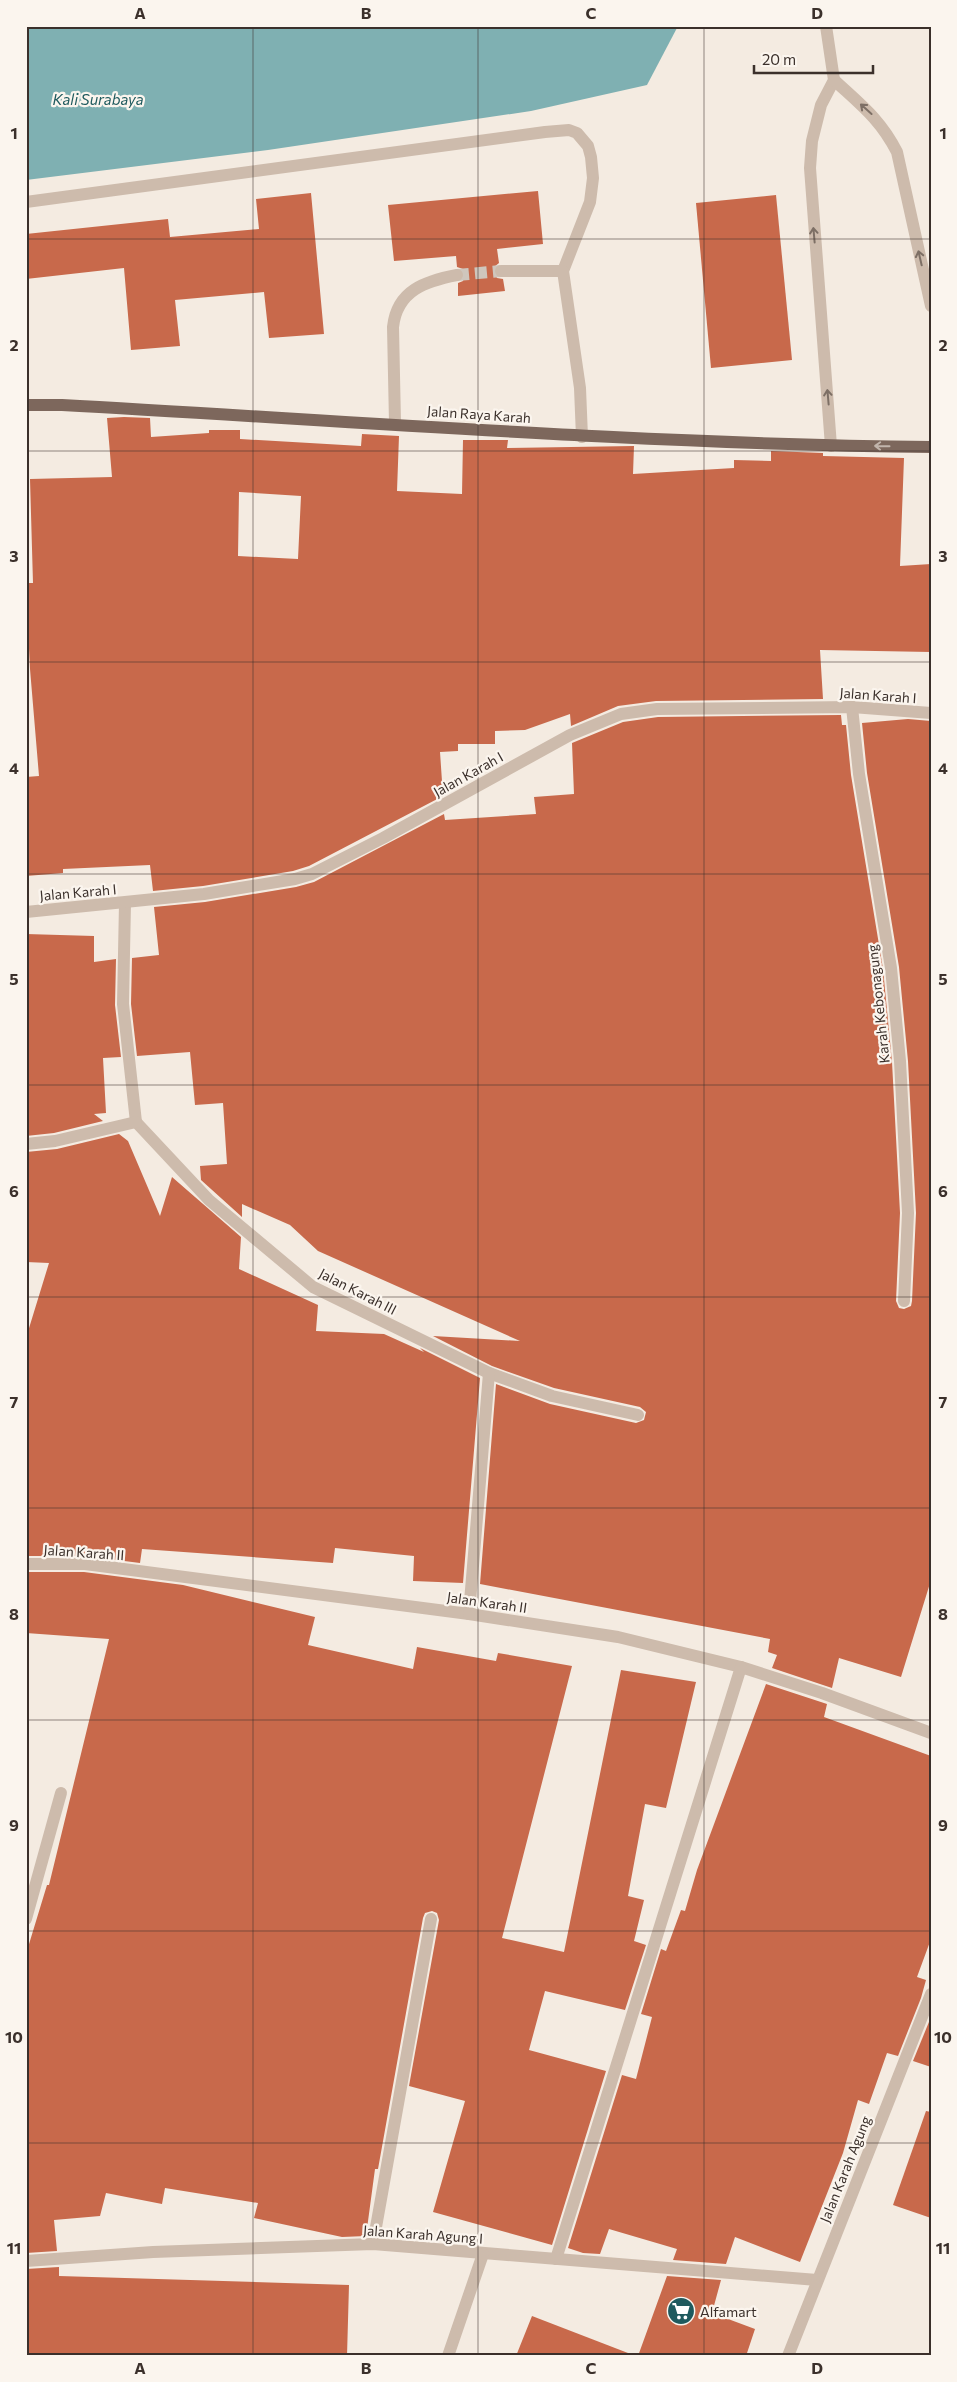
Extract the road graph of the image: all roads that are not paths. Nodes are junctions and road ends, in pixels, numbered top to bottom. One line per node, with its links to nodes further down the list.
1 (826, 26): 2 (street)
2 (834, 80): 7 (street, one-way to 2); 11 (street, one-way to 2)
3 (26, 202): 5 (street)
4 (501, 271): 5 (street)
5 (563, 271): 10 (street)
6 (457, 275): 9 (street)
7 (931, 306)
8 (26, 405): 9 (main road, Jalan Raya Karah)
9 (394, 423): 10 (main road, Jalan Raya Karah)
10 (582, 437): 11 (main road, Jalan Raya Karah)
11 (831, 446): 12 (main road, Jalan Raya Karah, one-way to 11)
12 (931, 447)
13 (852, 707): 14 (street, Jalan Karah I); 15 (street, Jalan Karah I); 19 (street, Karah Kebonagung)
14 (931, 713)
15 (125, 903): 16 (street, Jalan Karah I); 17 (street)
16 (26, 912)
17 (136, 1122): 18 (street); 20 (street, Jalan Karah III)
18 (26, 1144)
19 (904, 1301)
20 (489, 1373): 21 (street, Jalan Karah III); 23 (street)
21 (638, 1415)
22 (26, 1564): 23 (street, Jalan Karah II)
23 (469, 1614): 24 (street, Jalan Karah II)
24 (742, 1667): 25 (street, Jalan Karah II); 32 (street)
25 (931, 1733)
26 (61, 1793): 27 (street)
27 (26, 1919)
28 (431, 1919): 30 (street)
29 (931, 1994): 34 (street, Jalan Karah Agung)
30 (373, 2244): 31 (street, Jalan Karah Agung I); 33 (street, Jalan Karah Agung I)
31 (483, 2254): 32 (street, Jalan Karah Agung I); 35 (street)
32 (556, 2259): 34 (street, Jalan Karah Agung I)
33 (26, 2261)
34 (817, 2280): 36 (street, Jalan Karah Agung)
35 (448, 2356)
36 (788, 2356)

